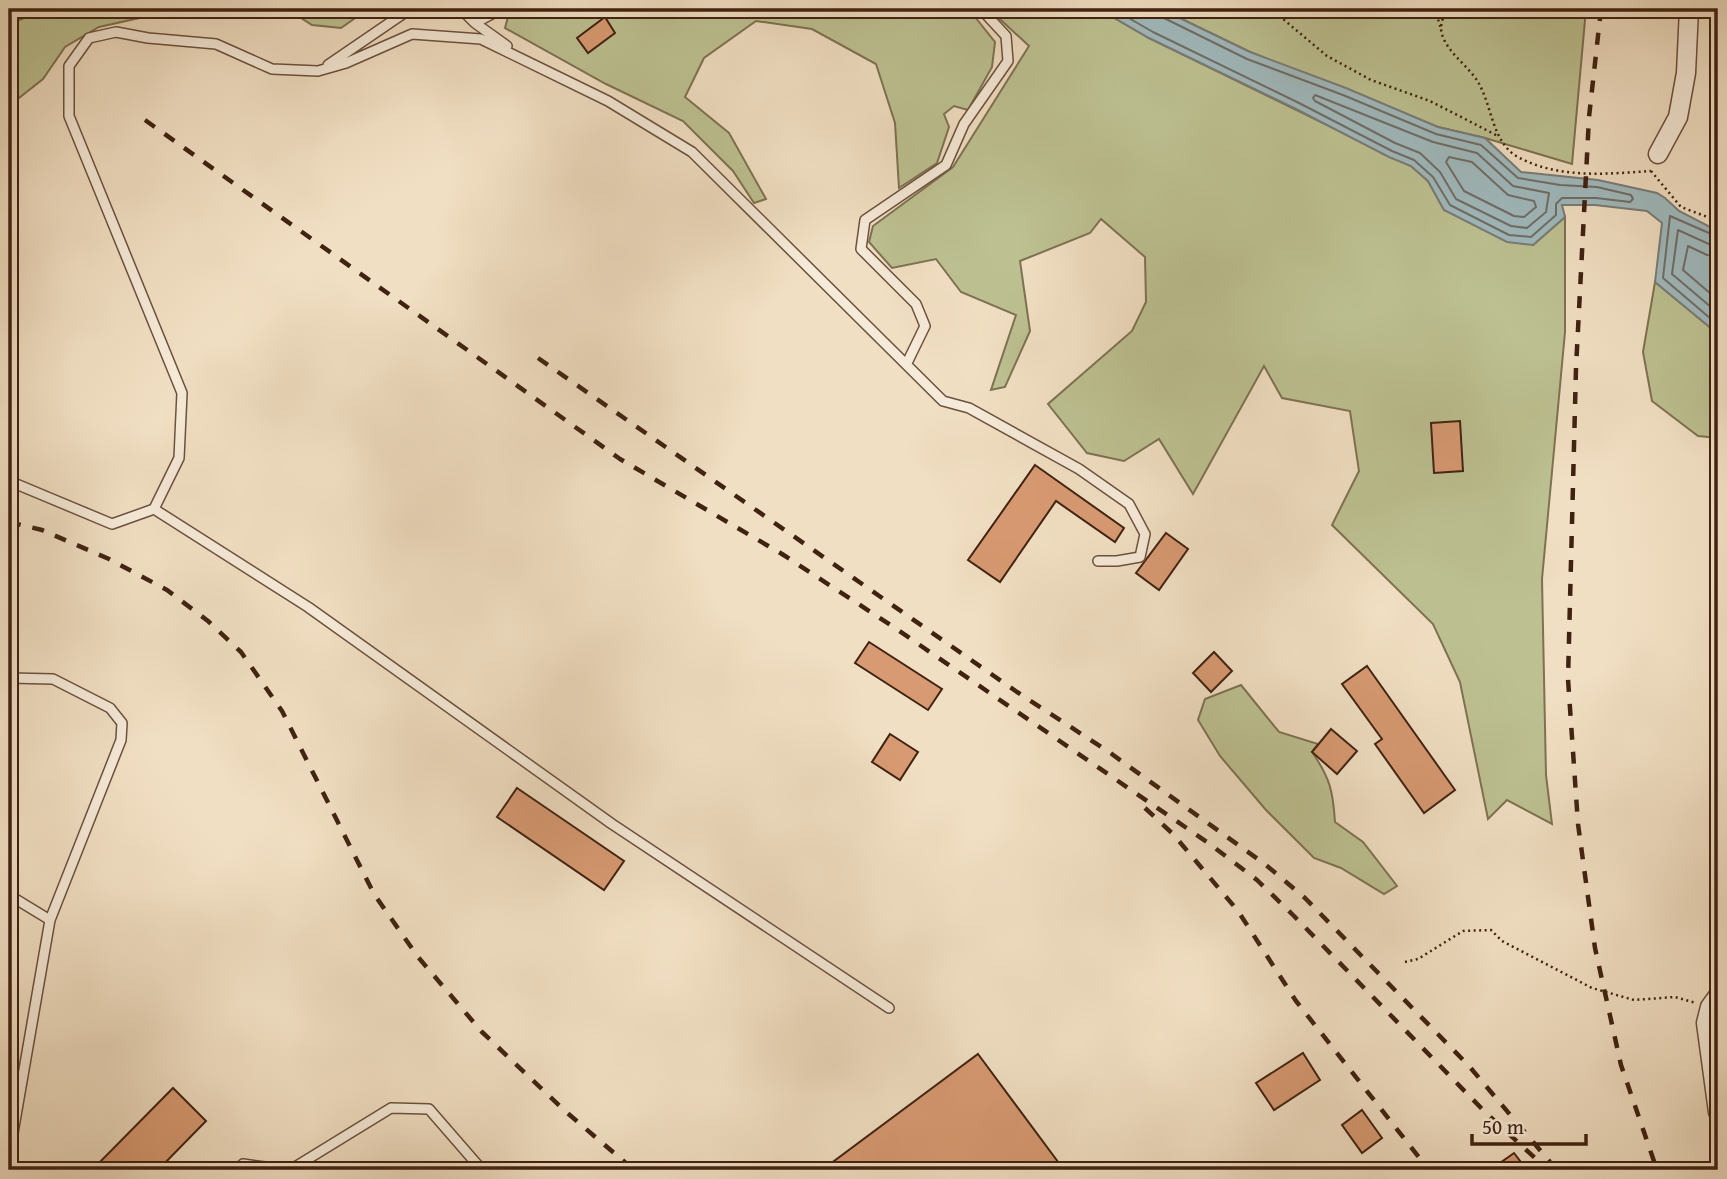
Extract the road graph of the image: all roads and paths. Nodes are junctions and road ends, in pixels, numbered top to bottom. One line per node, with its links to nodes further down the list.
1 (410, 9): 12 (lane)
2 (461, 9): 9 (lane)
3 (501, 9): 9 (lane)
4 (981, 9): 17 (lane)
5 (1258, 9): 13 (path)
6 (1435, 9): 10 (path)
7 (1448, 9): 10 (path)
8 (1689, 9): 14 (street)
9 (475, 23): 11 (lane)
10 (1441, 30): 13 (path)
11 (523, 57): 12 (lane); 17 (lane)
12 (318, 71): 19 (lane)
13 (1500, 137): 15 (path)
14 (1658, 154): 15 (path)
15 (1651, 171): 16 (path)
16 (1718, 221)
17 (907, 363): 20 (lane)
18 (9, 481): 19 (lane)
19 (154, 509): 26 (lane)
20 (1098, 561)
21 (9, 678): 23 (lane)
22 (9, 895): 23 (lane)
23 (50, 920): 28 (lane)
24 (1405, 962): 25 (path)
25 (1714, 1002): 27 (street)
26 (889, 1008)
27 (1718, 1112)
28 (9, 1156)
29 (236, 1170): 30 (lane)
30 (289, 1170): 31 (lane)
31 (482, 1170)

